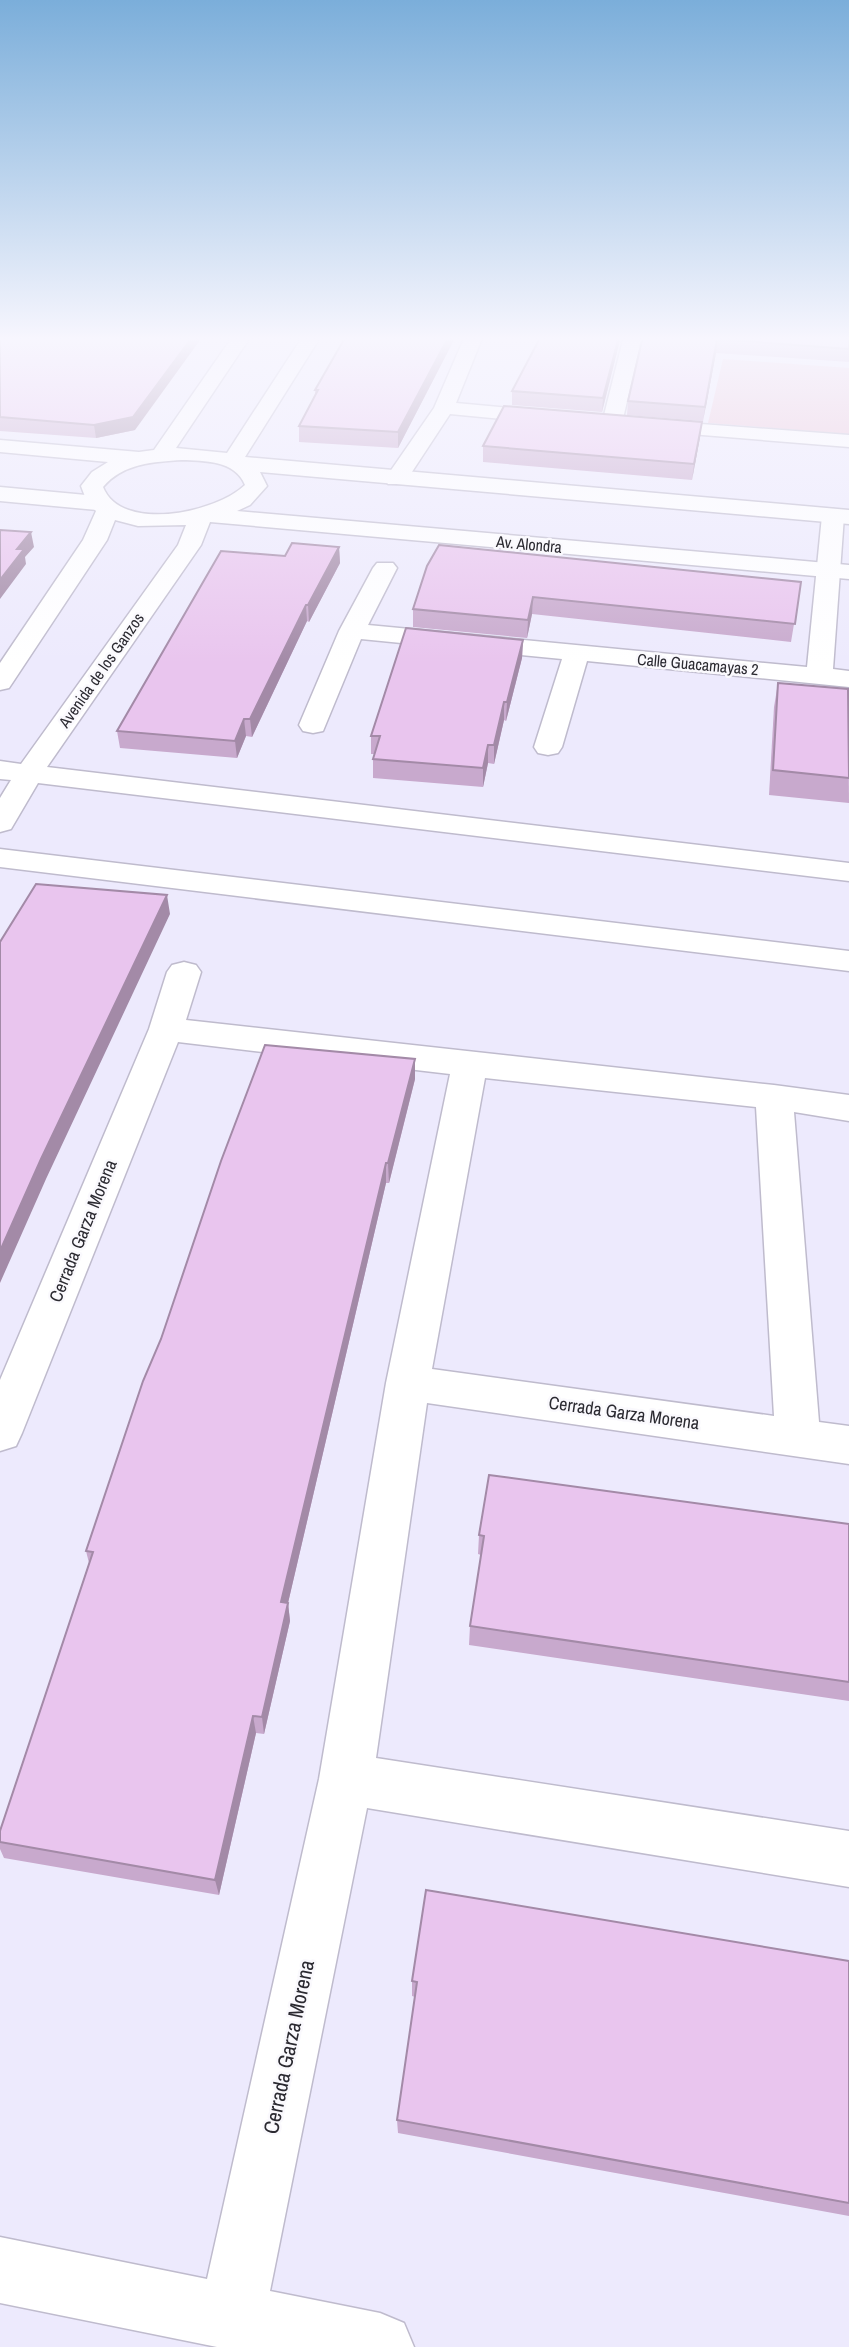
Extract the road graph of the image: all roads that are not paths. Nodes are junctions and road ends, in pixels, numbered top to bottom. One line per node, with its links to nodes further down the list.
1 (0, 446): 5 (street)
2 (160, 446): 5 (street)
3 (244, 446): 6 (street)
4 (419, 446): 7 (street)
5 (151, 457): 6 (street); 9 (street)
6 (234, 462): 7 (street); 10 (street)
7 (396, 479): 11 (street)
8 (0, 494): 9 (street)
9 (102, 506): 10 (street); 18 (street)
10 (205, 516): 13 (street, Av. Alondra); 21 (street, Avenida de los Ganzos)
11 (841, 516): 13 (street)
12 (385, 568): 14 (street)
13 (835, 576): 16 (street)
14 (352, 631): 15 (street, Calle Guacamayas 2); 19 (street)
15 (577, 653): 16 (street, Calle Guacamayas 2); 20 (street)
16 (819, 676): 17 (street, Calle Guacamayas 2)
17 (849, 679)
18 (0, 682)
19 (313, 725)
20 (548, 747)
21 (14, 771): 22 (street, Avenida de los Ganzos); 24 (street)
22 (0, 823)
23 (0, 858): 25 (street)
24 (849, 872)
25 (849, 961)
26 (184, 972): 27 (street, Cerrada Garza Morena)
27 (166, 1029): 28 (street); 32 (street, Cerrada Garza Morena)
28 (470, 1065): 29 (street); 31 (street, Cerrada Garza Morena)
29 (774, 1097): 30 (street); 33 (street)
30 (849, 1108)
31 (408, 1384): 33 (street, Cerrada Garza Morena); 35 (street, Cerrada Garza Morena)
32 (0, 1433)
33 (798, 1438): 34 (street, Cerrada Garza Morena)
34 (849, 1445)
35 (346, 1779): 36 (street); 38 (street, Cerrada Garza Morena)
36 (849, 1859)
37 (0, 2270): 38 (street)
38 (232, 2316): 39 (street)
39 (380, 2347)

